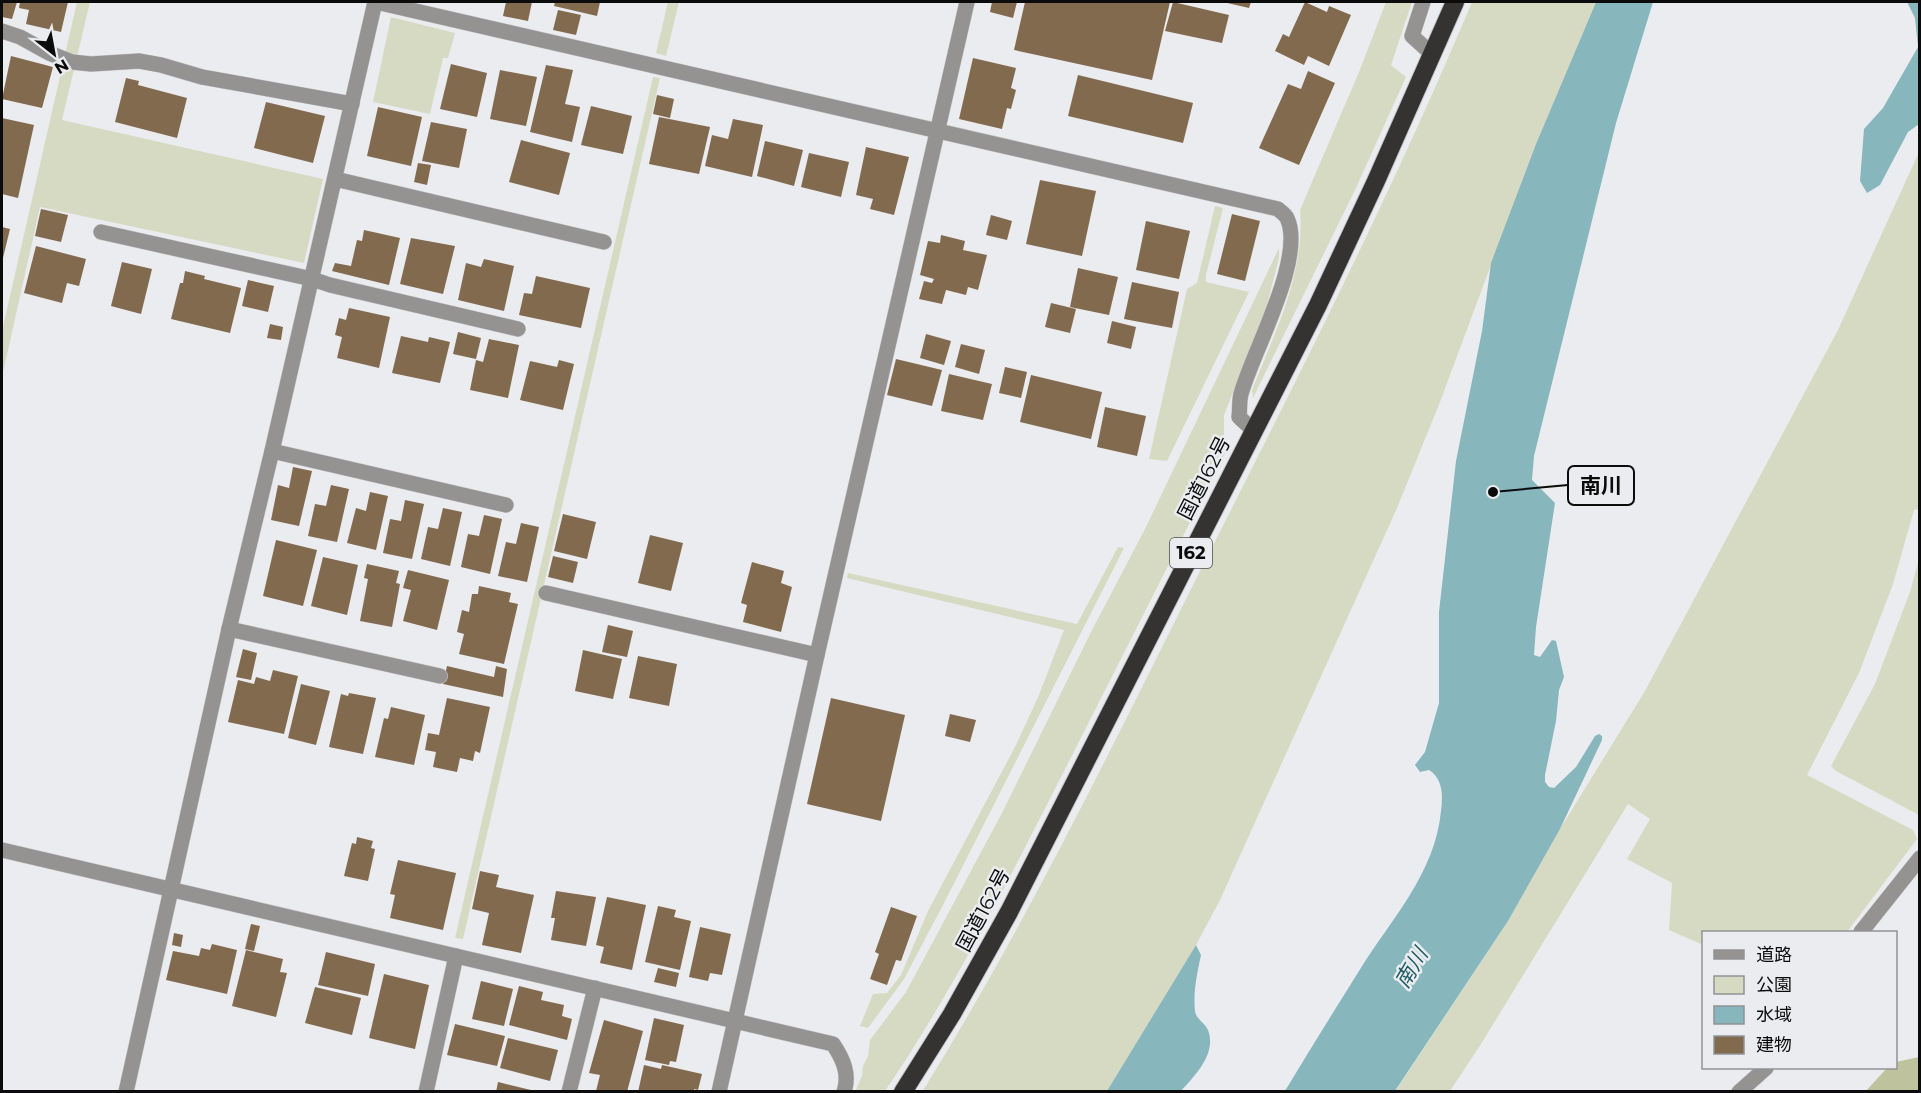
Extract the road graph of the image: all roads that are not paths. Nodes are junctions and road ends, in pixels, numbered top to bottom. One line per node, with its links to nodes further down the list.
1 (376, 2): 7 (street); 8 (street)
2 (967, 2): 8 (street)
3 (1423, 2): 6 (street)
4 (1455, 2): 6 (highway, 国道162号 / 162)
5 (2, 31): 7 (street)
6 (1433, 55): 14 (highway, 国道162号 / 162)
7 (352, 104): 9 (street)
8 (937, 131): 14 (street); 19 (street)
9 (335, 179): 11 (street); 12 (street)
10 (102, 231): 12 (street)
11 (604, 242)
12 (312, 279): 13 (street); 15 (street)
13 (518, 329)
14 (1254, 431): 34 (highway, 国道162号 / 162)
15 (272, 451): 16 (street); 18 (street)
16 (506, 505)
17 (546, 593): 19 (street)
18 (229, 629): 20 (street); 23 (street)
19 (817, 656): 27 (street)
20 (440, 676)
21 (2, 850): 23 (street)
22 (1920, 858): 24 (street)
23 (171, 890): 25 (street); 29 (street)
24 (1863, 931)
25 (456, 956): 26 (street); 30 (street)
26 (595, 988): 27 (street); 31 (street)
27 (734, 1021): 32 (street); 33 (street)
28 (1765, 1069): 35 (street)
29 (126, 1092)
30 (426, 1092)
31 (569, 1092)
32 (719, 1092)
33 (844, 1092)
34 (903, 1092)
35 (1739, 1092)

